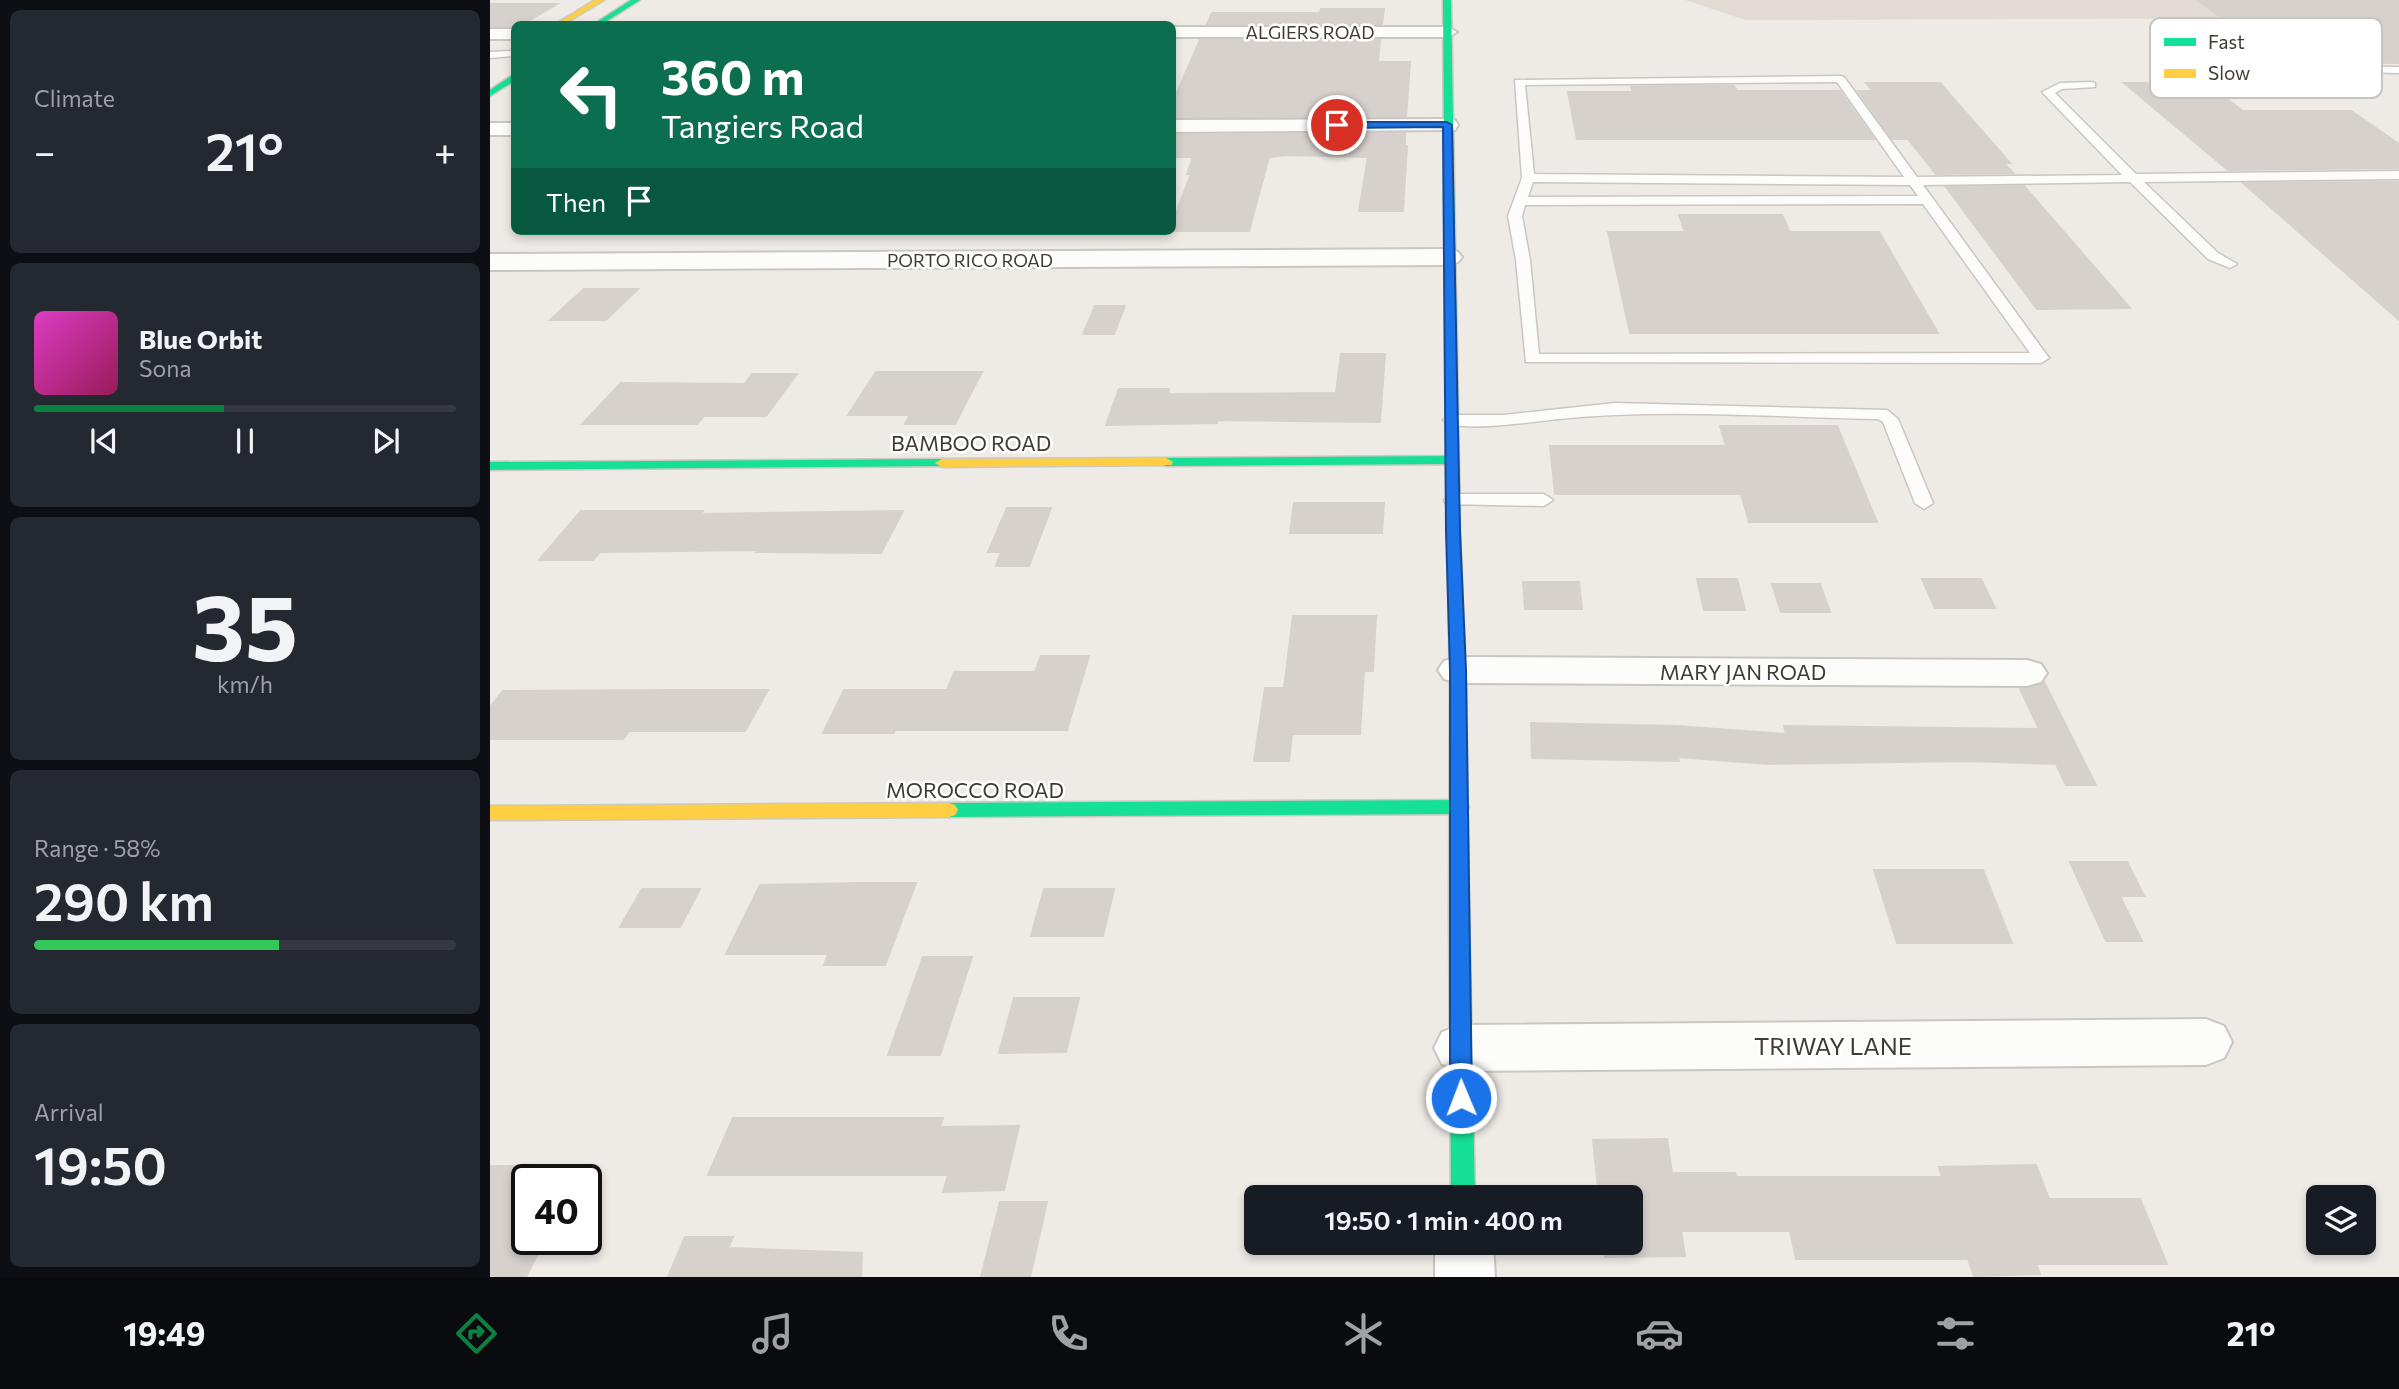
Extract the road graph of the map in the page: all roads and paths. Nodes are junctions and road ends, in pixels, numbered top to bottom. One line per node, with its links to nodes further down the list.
1 (600, 0): 4 (street)
2 (636, 0): 5 (street)
3 (1447, 0): 7 (street)
4 (565, 21)
5 (603, 21)
6 (1176, 32): 7 (street, ALGIERS ROAD)
7 (1448, 32): 17 (street)
8 (490, 34): 9 (street)
9 (511, 34)
10 (511, 53): 12 (lane)
11 (511, 54): 13 (street)
12 (490, 55)
13 (490, 68)
14 (511, 80): 16 (street)
15 (2091, 85): 22 (lane)
16 (490, 94)
17 (1447, 125): 18 (street); 27 (street)
18 (1176, 126)
19 (490, 129): 20 (street)
20 (511, 129)
21 (2399, 175): 22 (lane)
22 (2130, 177): 24 (lane); 29 (lane)
23 (1528, 178): 24 (lane); 24 (lane); 26 (lane)
24 (1915, 181): 25 (lane)
25 (1929, 200): 26 (lane); 26 (lane)
26 (1520, 201)
27 (1449, 257): 28 (street, PORTO RICO ROAD); 30 (street)
28 (490, 262)
29 (2230, 264)
30 (1452, 420): 31 (street); 35 (lane)
31 (1452, 460): 32 (street, BAMBOO ROAD); 33 (street)
32 (490, 466)
33 (1453, 500): 34 (lane); 36 (street)
34 (1544, 500)
35 (1924, 503)
36 (1458, 670): 37 (street, MARY JAN ROAD); 38 (street)
37 (2027, 673)
38 (1460, 807): 39 (street, MOROCCO ROAD); 41 (street)
39 (490, 813)
40 (2206, 1042): 41 (street, TRIWAY LANE)
41 (1460, 1048): 42 (street)
42 (1463, 1185)
43 (1464, 1255): 44 (street)
44 (1465, 1277)

